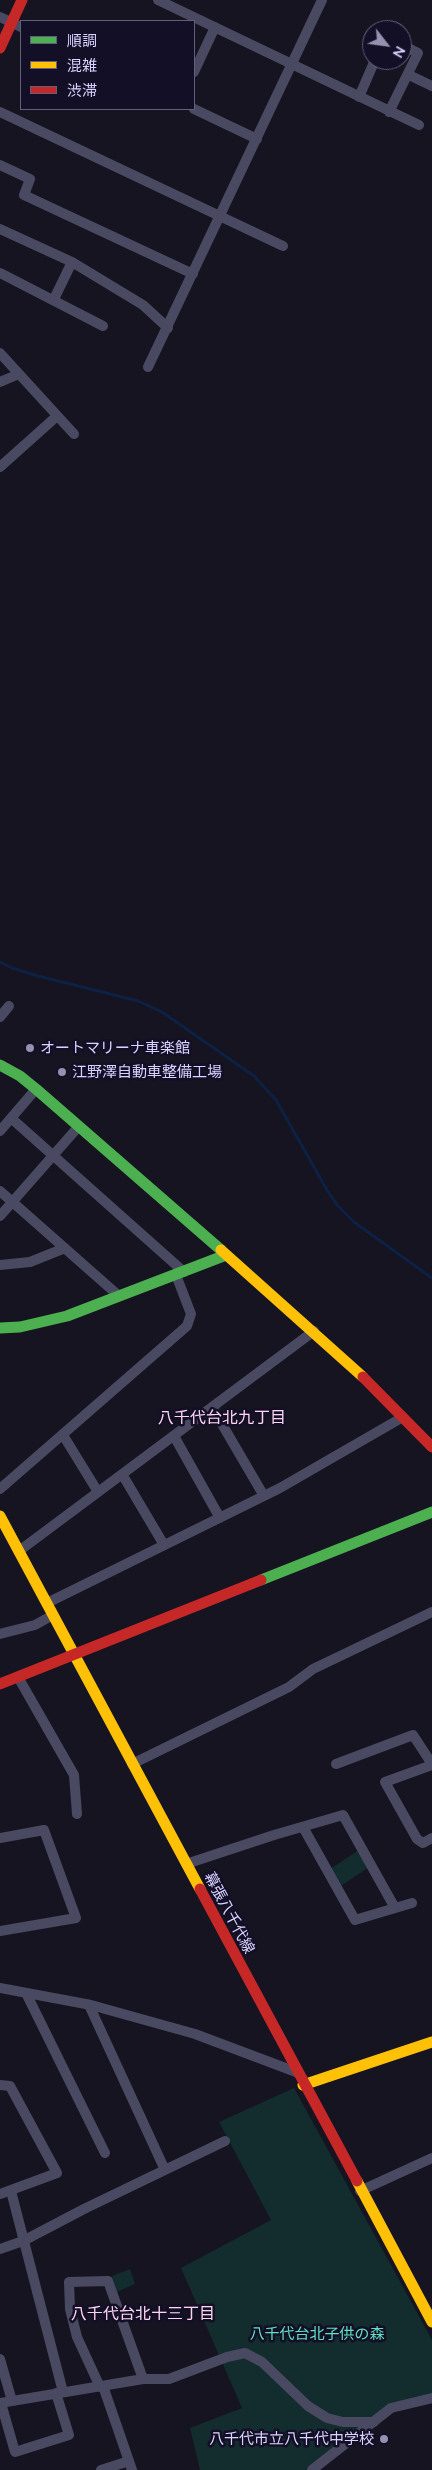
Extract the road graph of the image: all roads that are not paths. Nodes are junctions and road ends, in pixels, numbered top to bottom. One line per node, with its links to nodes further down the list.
1 (22, 0): 5 (street)
2 (158, 0): 6 (street)
3 (322, 0): 9 (street)
4 (0, 17): 5 (street)
5 (17, 24): 7 (street)
6 (215, 27): 9 (street); 11 (street)
7 (0, 48)
8 (412, 50): 10 (street)
9 (292, 64): 16 (street); 21 (street)
10 (412, 68)
11 (195, 70)
12 (371, 70): 16 (street)
13 (411, 70): 14 (street)
14 (409, 75): 15 (street); 19 (street)
15 (432, 86)
16 (359, 97): 19 (street)
17 (195, 109): 21 (street)
18 (0, 112): 23 (street)
19 (389, 112): 20 (street)
20 (419, 126)
21 (257, 139): 23 (street)
22 (0, 165): 28 (street)
23 (220, 216): 25 (street); 28 (street)
24 (0, 229): 26 (street)
25 (283, 246)
26 (72, 262): 29 (street); 31 (street)
27 (0, 273): 29 (street)
28 (193, 274): 31 (street)
29 (54, 299): 30 (street)
30 (103, 326)
31 (168, 328): 33 (street)
32 (0, 353): 34 (street)
33 (148, 367)
34 (19, 374): 35 (street); 36 (street)
35 (0, 382)
36 (58, 416): 37 (street); 38 (street)
37 (74, 434)
38 (0, 468)
39 (9, 1006): 40 (street)
40 (0, 1018)
41 (0, 1064): 42 (street)
42 (36, 1089): 43 (street); 44 (street)
43 (11, 1118): 45 (street); 46 (street)
44 (79, 1126): 46 (street); 51 (street)
45 (1, 1128)
46 (53, 1156): 48 (street); 53 (street)
47 (0, 1191): 48 (street)
48 (12, 1202): 49 (street); 50 (street)
49 (0, 1216)
50 (65, 1248): 52 (street); 54 (street)
51 (226, 1255): 53 (street); 56 (street)
52 (0, 1265)
53 (180, 1274): 54 (street); 59 (street)
54 (119, 1296): 55 (street)
55 (0, 1328)
56 (314, 1331): 57 (street); 58 (street)
57 (212, 1407): 60 (street); 65 (street)
58 (403, 1417): 61 (street); 65 (street)
59 (63, 1436): 63 (street); 64 (street)
60 (174, 1436): 62 (street); 68 (street)
61 (432, 1447)
62 (122, 1474): 64 (street); 69 (street)
63 (0, 1489)
64 (98, 1492): 70 (street)
65 (264, 1496): 68 (street)
66 (432, 1512): 75 (street)
67 (0, 1516): 70 (street, 幕張八千代線)
68 (220, 1518): 69 (street)
69 (164, 1545): 71 (street)
70 (19, 1551): 71 (street, 幕張八千代線)
71 (46, 1603): 73 (street, 幕張八千代線)
72 (432, 1612): 78 (street)
73 (53, 1615): 74 (street); 75 (street, 幕張八千代線)
74 (1, 1631)
75 (74, 1655): 76 (street); 78 (street, 幕張八千代線)
76 (18, 1677): 77 (street); 81 (street)
77 (0, 1684)
78 (132, 1764): 85 (street, 幕張八千代線)
79 (336, 1764): 80 (street)
80 (432, 1764): 84 (street)
81 (77, 1814)
82 (303, 1827): 85 (street); 87 (street); 87 (street)
83 (0, 1838): 88 (street)
84 (432, 1838)
85 (186, 1864): 93 (street, 幕張八千代線)
86 (412, 1903): 87 (street)
87 (395, 1908)
88 (0, 1930)
89 (0, 1988): 90 (street)
90 (26, 1993): 91 (street); 97 (street)
91 (89, 2005): 93 (street); 99 (street)
92 (432, 2042): 95 (street)
93 (296, 2072): 95 (street, 幕張八千代線)
94 (0, 2084): 100 (street)
95 (303, 2085): 101 (street, 幕張八千代線)
96 (224, 2141): 99 (street)
97 (105, 2153)
98 (432, 2158): 101 (street)
99 (165, 2170): 103 (street)
100 (11, 2191): 102 (street); 103 (street)
101 (360, 2191): 105 (street, 幕張八千代線)
102 (0, 2194)
103 (23, 2241): 104 (street); 109 (street)
104 (0, 2249)
105 (432, 2322)
106 (0, 2359): 111 (street)
107 (143, 2380): 108 (street); 108 (street); 112 (street)
108 (101, 2386): 109 (street); 113 (street)
109 (59, 2393): 111 (street); 111 (street)
110 (432, 2398): 112 (street)
111 (4, 2403)
112 (374, 2422): 115 (street)
113 (130, 2466): 114 (street)
114 (102, 2470)
115 (312, 2470)

